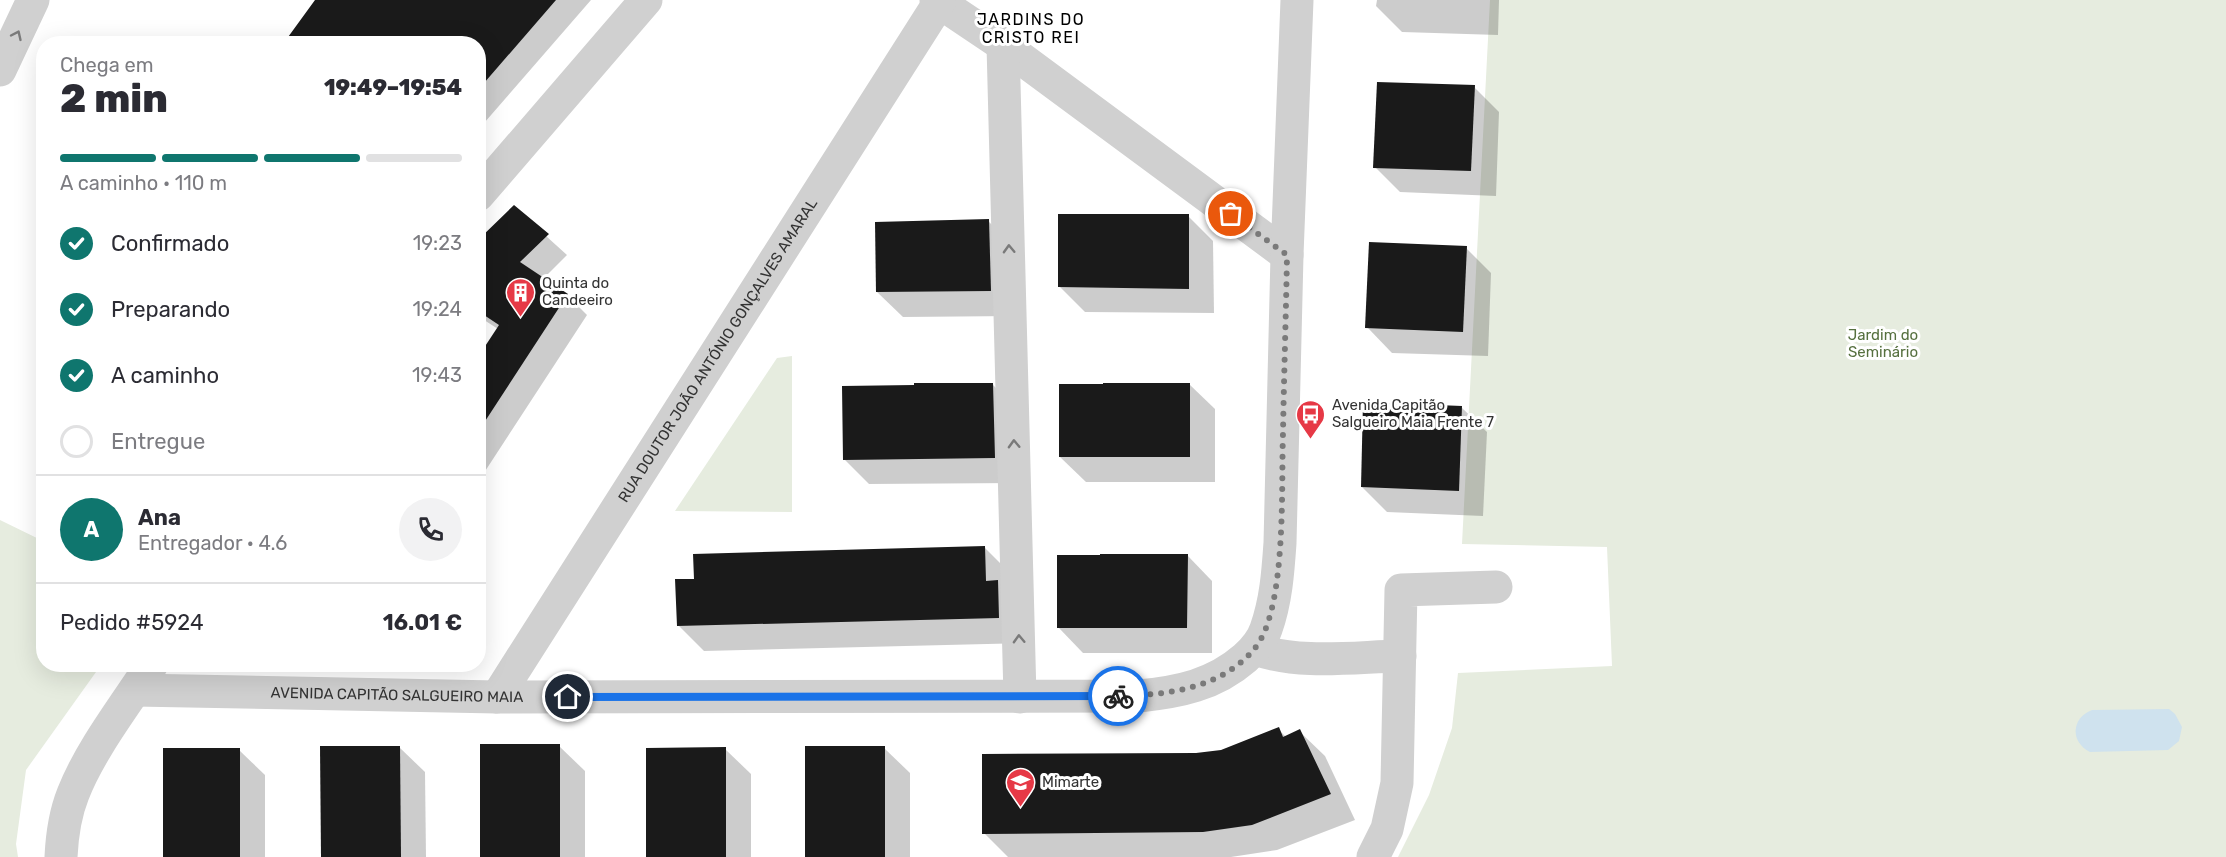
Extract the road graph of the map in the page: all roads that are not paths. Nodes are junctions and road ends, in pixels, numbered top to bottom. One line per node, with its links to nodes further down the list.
1 (33, 0): 6 (street, one-way to 1)
2 (646, 0): 7 (street)
3 (1298, 0): 8 (street, AVENIDA CAPITÃO SALGUEIRO MAIA)
4 (938, 1): 5 (street); 13 (street, RUA DOUTOR JOÃO ANTÓNIO GONÇALVES AMARAL)
5 (1003, 45): 8 (street); 14 (street, one-way to 5)
6 (0, 70)
7 (486, 186)
8 (1287, 255): 10 (street, AVENIDA CAPITÃO SALGUEIRO MAIA)
9 (1496, 588): 11 (street)
10 (1255, 649): 11 (street); 14 (street, AVENIDA CAPITÃO SALGUEIRO MAIA)
11 (1400, 656): 16 (street)
12 (144, 677): 13 (street, AVENIDA CAPITÃO SALGUEIRO MAIA); 15 (street)
13 (497, 697): 14 (street, AVENIDA CAPITÃO SALGUEIRO MAIA)
14 (1020, 697)
15 (61, 857)
16 (1373, 857)

